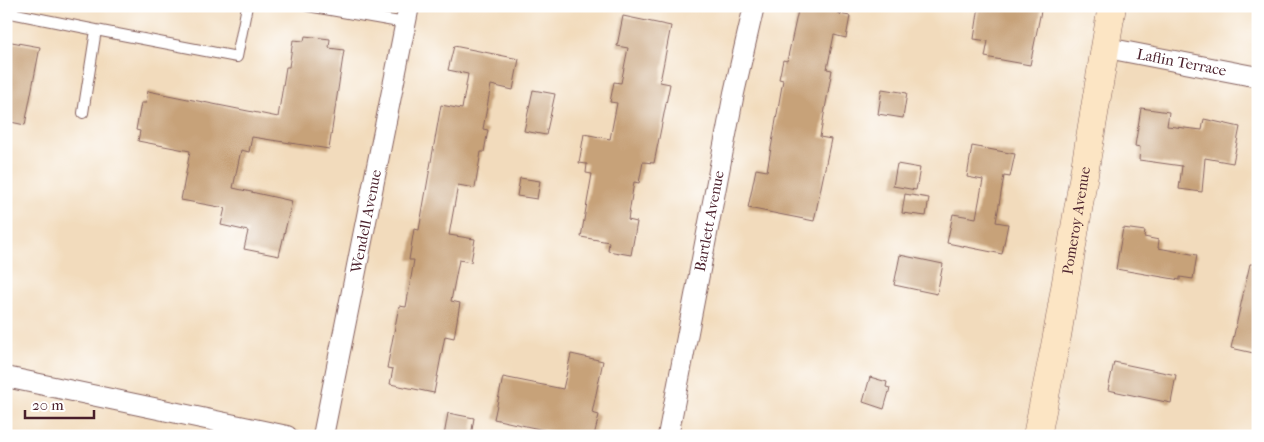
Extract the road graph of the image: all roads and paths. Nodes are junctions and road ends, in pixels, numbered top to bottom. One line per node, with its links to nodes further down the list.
1 (247, 6): 7 (lane)
2 (308, 6): 6 (lane)
3 (754, 6): 14 (street, Bartlett Avenue)
4 (1112, 6): 8 (street, Pomeroy Avenue)
5 (6, 12): 7 (lane)
6 (407, 15): 13 (street, Wendell Avenue)
7 (96, 30): 10 (lane)
8 (1107, 48): 9 (street, Laflin Terrace); 15 (street, Pomeroy Avenue)
9 (1258, 77)
10 (83, 113)
11 (6, 377): 12 (street)
12 (287, 436)
13 (322, 436)
14 (668, 436)
15 (1037, 436)

